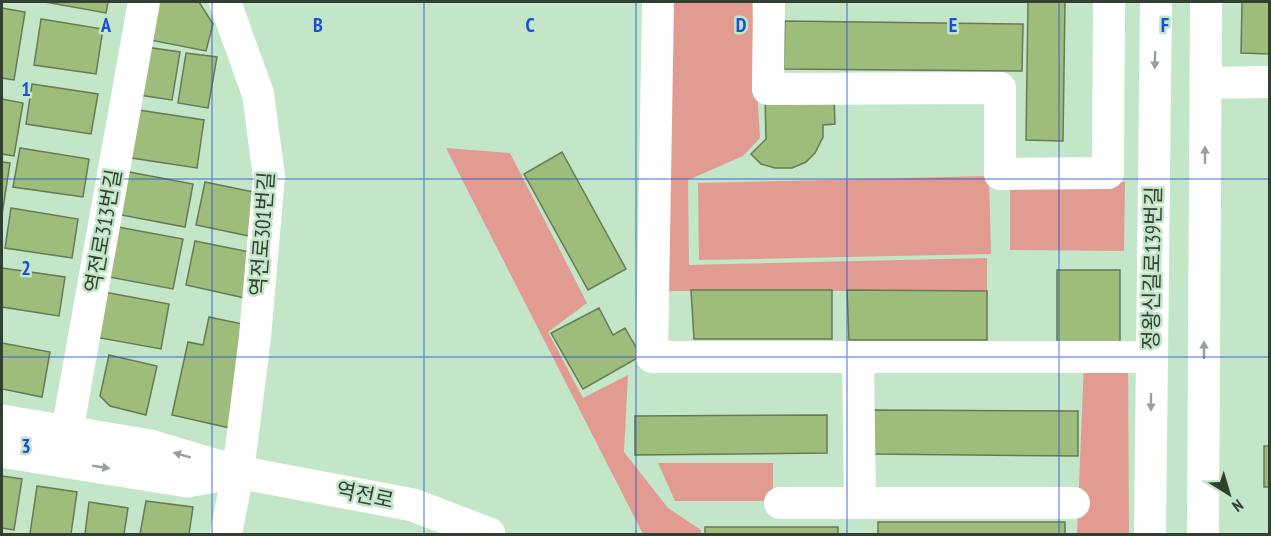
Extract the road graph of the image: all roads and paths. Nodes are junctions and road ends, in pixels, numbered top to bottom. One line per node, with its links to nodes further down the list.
1 (144, 2): 13 (street, 역전로313번길)
2 (225, 2): 15 (street, 역전로301번길)
3 (658, 2): 11 (street)
4 (769, 2): 5 (street)
5 (1109, 2)
6 (1156, 2): 10 (street, 정왕신길로139번길, one-way to 10)
7 (1206, 2): 8 (street)
8 (1206, 82): 9 (street); 22 (street, one-way to 8)
9 (1269, 82)
10 (1151, 357): 11 (street); 21 (street, 정왕신길로139번길, one-way to 21)
11 (858, 358): 17 (street)
12 (2, 422): 13 (main road, 역전로)
13 (66, 446): 14 (main road, 역전로); 15 (main road, 역전로)
14 (2, 451)
15 (238, 471): 19 (street, 역전로301번길); 20 (main road, 역전로)
16 (780, 503): 17 (street)
17 (861, 503): 18 (street)
18 (1074, 503)
19 (226, 534)
20 (489, 534)
21 (1150, 534)
22 (1203, 534)

